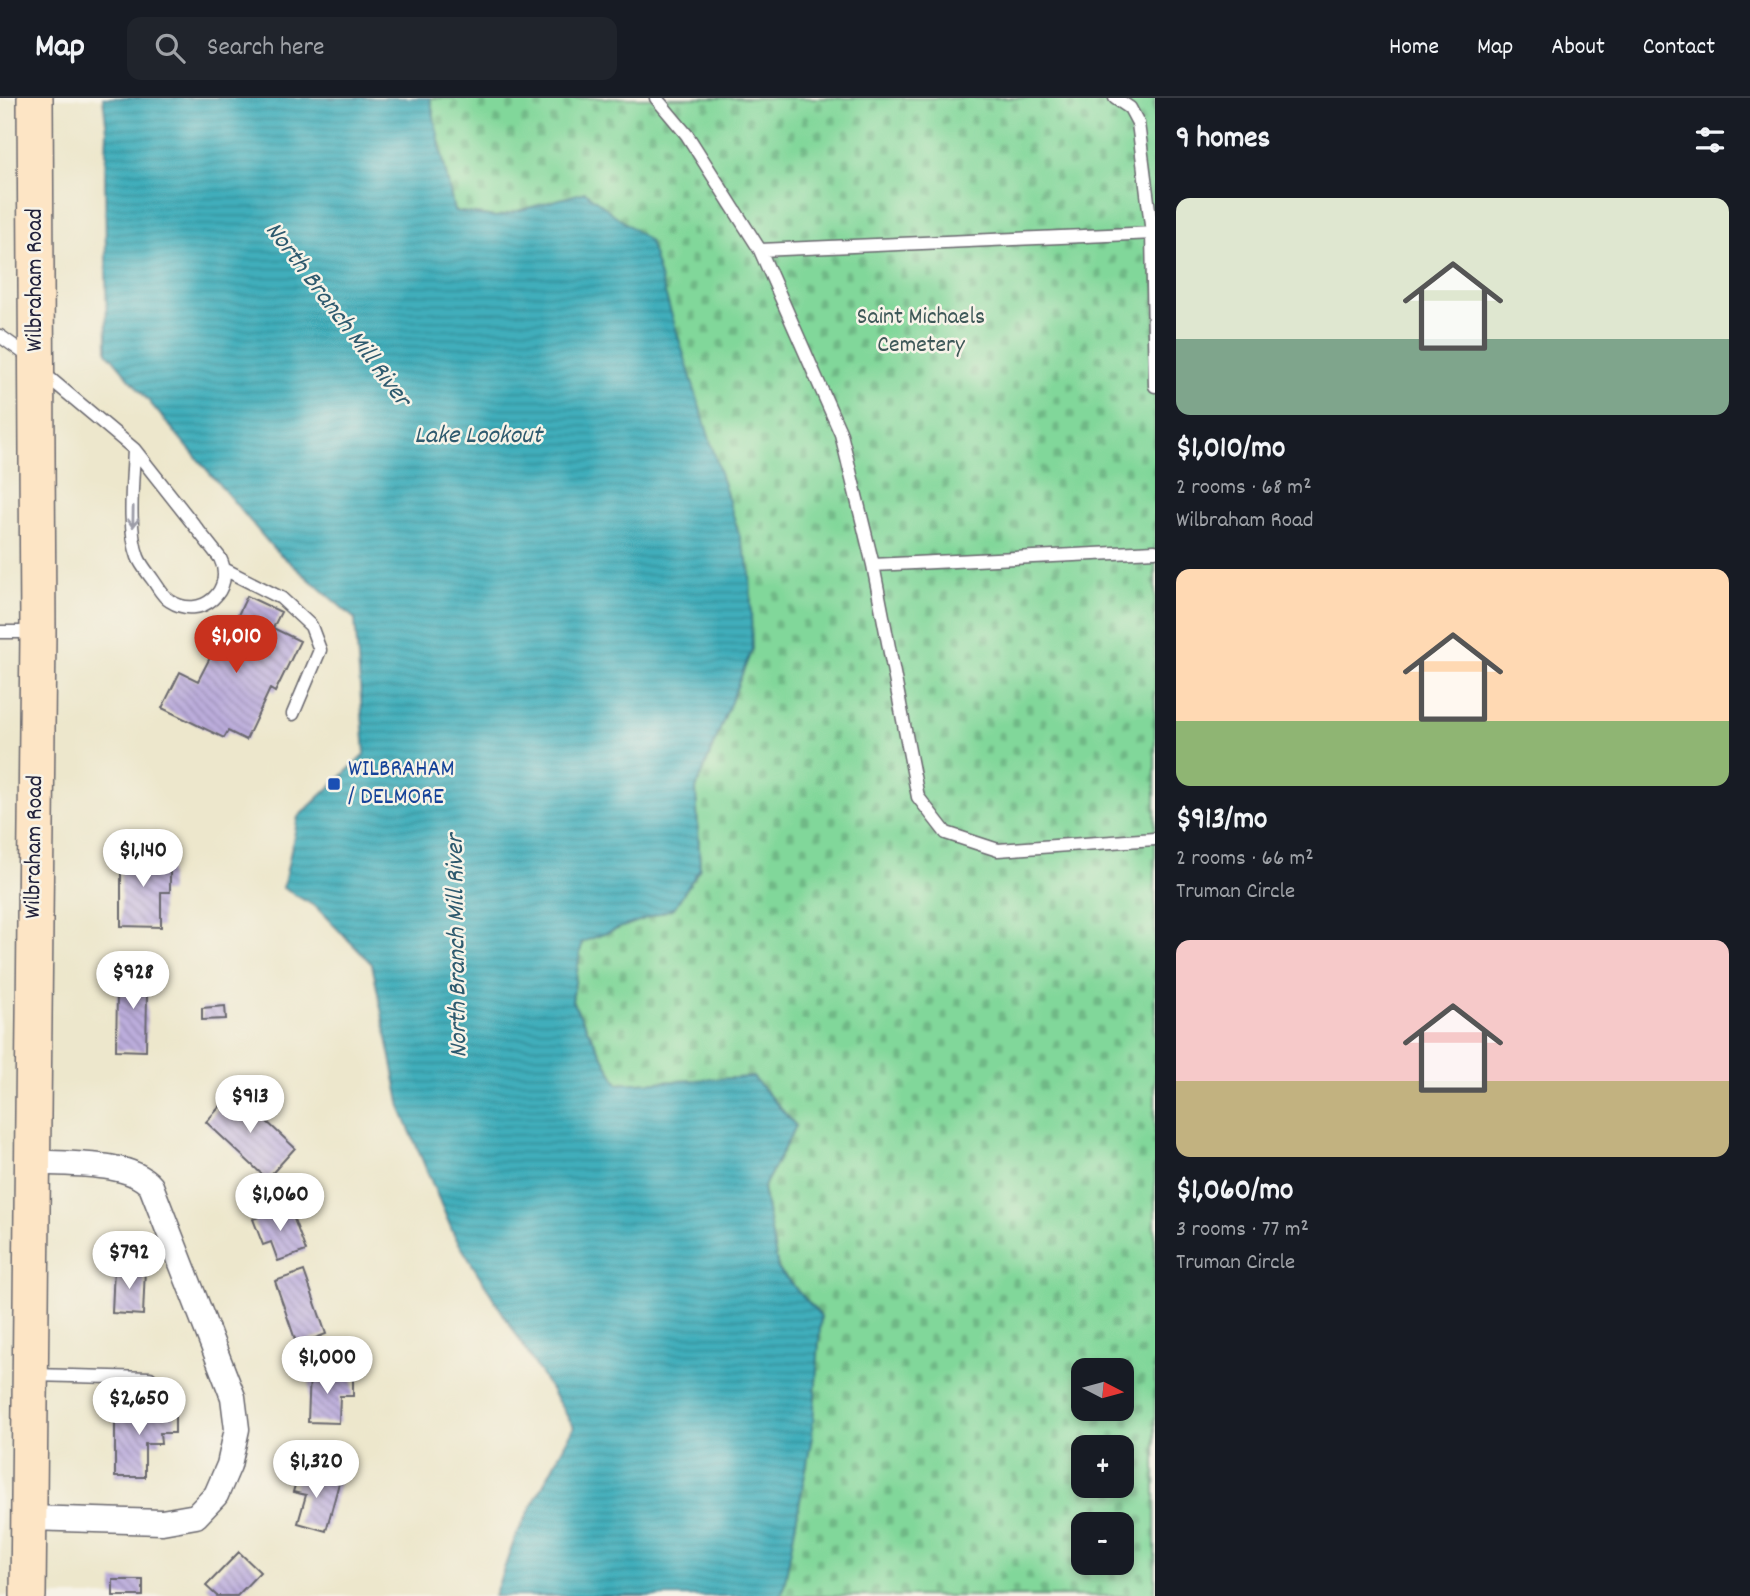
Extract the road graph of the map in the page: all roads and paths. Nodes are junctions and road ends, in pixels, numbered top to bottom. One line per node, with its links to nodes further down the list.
1 (35, 98): 7 (main road, Wilbraham Road)
2 (656, 98): 5 (lane)
3 (1115, 98): 4 (lane)
4 (1154, 233): 5 (lane); 8 (lane)
5 (760, 250): 11 (lane)
6 (0, 336): 7 (lane)
7 (36, 364): 9 (lane); 14 (main road, Wilbraham Road)
8 (1155, 386)
9 (134, 449): 12 (lane); 12 (lane, one-way to 12)
10 (1155, 551): 11 (lane)
11 (873, 565): 16 (lane)
12 (226, 569): 15 (lane)
13 (0, 632): 14 (lane)
14 (38, 632): 17 (main road, Wilbraham Road)
15 (293, 714)
16 (1155, 839)
17 (33, 1162): 18 (main road, Wilbraham Road); 20 (street)
18 (29, 1374): 19 (lane); 20 (main road, Wilbraham Road)
19 (150, 1378)
20 (28, 1518): 21 (main road, Wilbraham Road)
21 (28, 1596)

